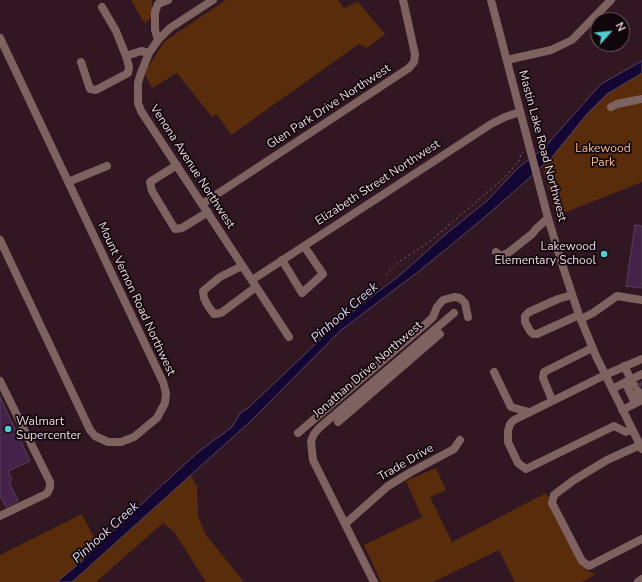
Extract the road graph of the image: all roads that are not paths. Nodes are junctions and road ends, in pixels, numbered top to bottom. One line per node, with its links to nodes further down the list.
1 (168, 0): 8 (street)
2 (213, 0): 8 (street, Venona Avenue Northwest)
3 (403, 0): 19 (street, Glen Park Drive Northwest)
4 (491, 0): 11 (street, Mastin Lake Road Northwest)
5 (611, 0): 11 (street)
6 (102, 7): 10 (street)
7 (0, 38): 18 (street, Mount Vernon Road Northwest)
8 (158, 40): 9 (street, Venona Avenue Northwest)
9 (149, 53): 10 (street); 16 (street, Venona Avenue Northwest)
10 (126, 56): 12 (street)
11 (507, 60): 15 (street, Mastin Lake Road Northwest)
12 (81, 62)
13 (642, 100): 14 (street)
14 (611, 107)
15 (520, 112): 21 (street, Mastin Lake Road Northwest); 23 (street, Elizabeth Street Northwest)
16 (177, 165): 19 (street, Venona Avenue Northwest); 20 (street)
17 (107, 166): 18 (street)
18 (68, 182): 22 (street, Mount Vernon Road Northwest)
19 (202, 204): 20 (street, Venona Avenue Northwest)
20 (208, 212): 26 (street, Venona Avenue Northwest)
21 (548, 218): 24 (street); 28 (street, Mastin Lake Road Northwest)
22 (0, 240)
23 (304, 246): 25 (street, Elizabeth Street Northwest); 25 (street)
24 (496, 252)
25 (282, 260): 27 (street, Elizabeth Street Northwest)
26 (242, 266): 27 (street, Venona Avenue Northwest); 27 (street, Elizabeth Street Northwest)
27 (254, 283): 35 (street, Venona Avenue Northwest)
28 (572, 295): 32 (street, Mastin Lake Road Northwest); 32 (street)
29 (642, 300): 32 (street)
30 (454, 313): 34 (street, Jonathan Drive Northwest)
31 (468, 317): 33 (street)
32 (580, 317): 37 (street, Mastin Lake Road Northwest)
33 (424, 326): 34 (street); 36 (street)
34 (435, 335): 38 (street, Jonathan Drive Northwest)
35 (289, 337)
36 (409, 339): 38 (street); 39 (street)
37 (592, 348): 46 (street, Mastin Lake Road Northwest); 54 (street)
38 (417, 349): 41 (street, Jonathan Drive Northwest)
39 (393, 352): 41 (street); 42 (street)
40 (642, 359): 43 (street)
41 (402, 362): 45 (street, Jonathan Drive Northwest)
42 (379, 364): 45 (street); 47 (street)
43 (624, 366): 46 (street); 49 (street)
44 (494, 372): 58 (street)
45 (387, 374): 50 (street, Jonathan Drive Northwest)
46 (605, 375): 51 (street, Mastin Lake Road Northwest); 54 (street)
47 (363, 378): 50 (street); 52 (street)
48 (0, 381): 64 (street)
49 (635, 382): 51 (street); 55 (street); 55 (street)
50 (372, 388): 53 (street, Jonathan Drive Northwest)
51 (612, 389): 57 (street, Mastin Lake Road Northwest)
52 (349, 390): 53 (street); 56 (street)
53 (357, 400): 59 (street, Jonathan Drive Northwest)
54 (552, 400): 58 (street)
55 (640, 401): 57 (street)
56 (333, 403): 59 (street); 61 (street)
57 (622, 410): 60 (street, Mastin Lake Road Northwest)
58 (529, 412): 60 (street)
59 (340, 416): 65 (street, Jonathan Drive Northwest)
60 (632, 429): 63 (street, Mastin Lake Road Northwest)
61 (298, 433)
62 (460, 440): 65 (street, Trade Drive)
63 (641, 447): 66 (street)
64 (0, 516)
65 (345, 524): 68 (street, Jonathan Drive Northwest)
66 (642, 539)
67 (642, 579): 69 (street)
68 (374, 582)
69 (638, 582)

